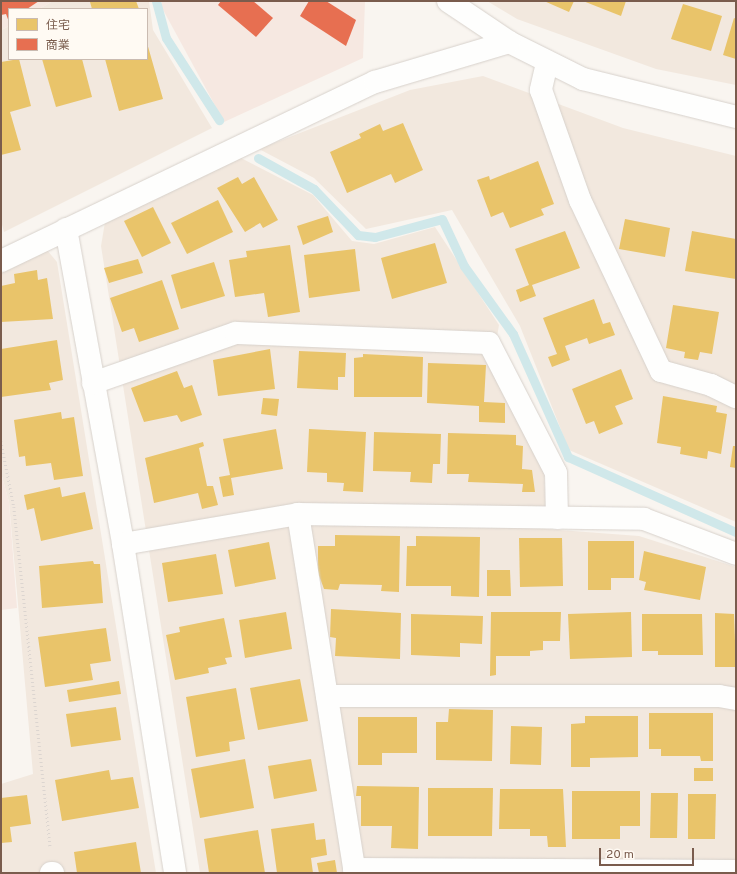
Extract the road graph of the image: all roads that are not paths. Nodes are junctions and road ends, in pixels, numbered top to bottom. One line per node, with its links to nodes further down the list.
1 (448, 1): 2 (street)
2 (509, 42): 3 (street); 5 (street)
3 (547, 63): 4 (street); 8 (street)
4 (736, 117)
5 (66, 229): 6 (street); 7 (street)
6 (1, 261)
7 (93, 383): 10 (street); 11 (street)
8 (736, 397)
9 (298, 514): 10 (street); 11 (street); 13 (street)
10 (557, 518): 12 (street)
11 (122, 544): 17 (street)
12 (736, 554)
13 (327, 696): 14 (street); 15 (street)
14 (736, 700)
15 (354, 871): 16 (street)
16 (736, 871)
17 (175, 873)

